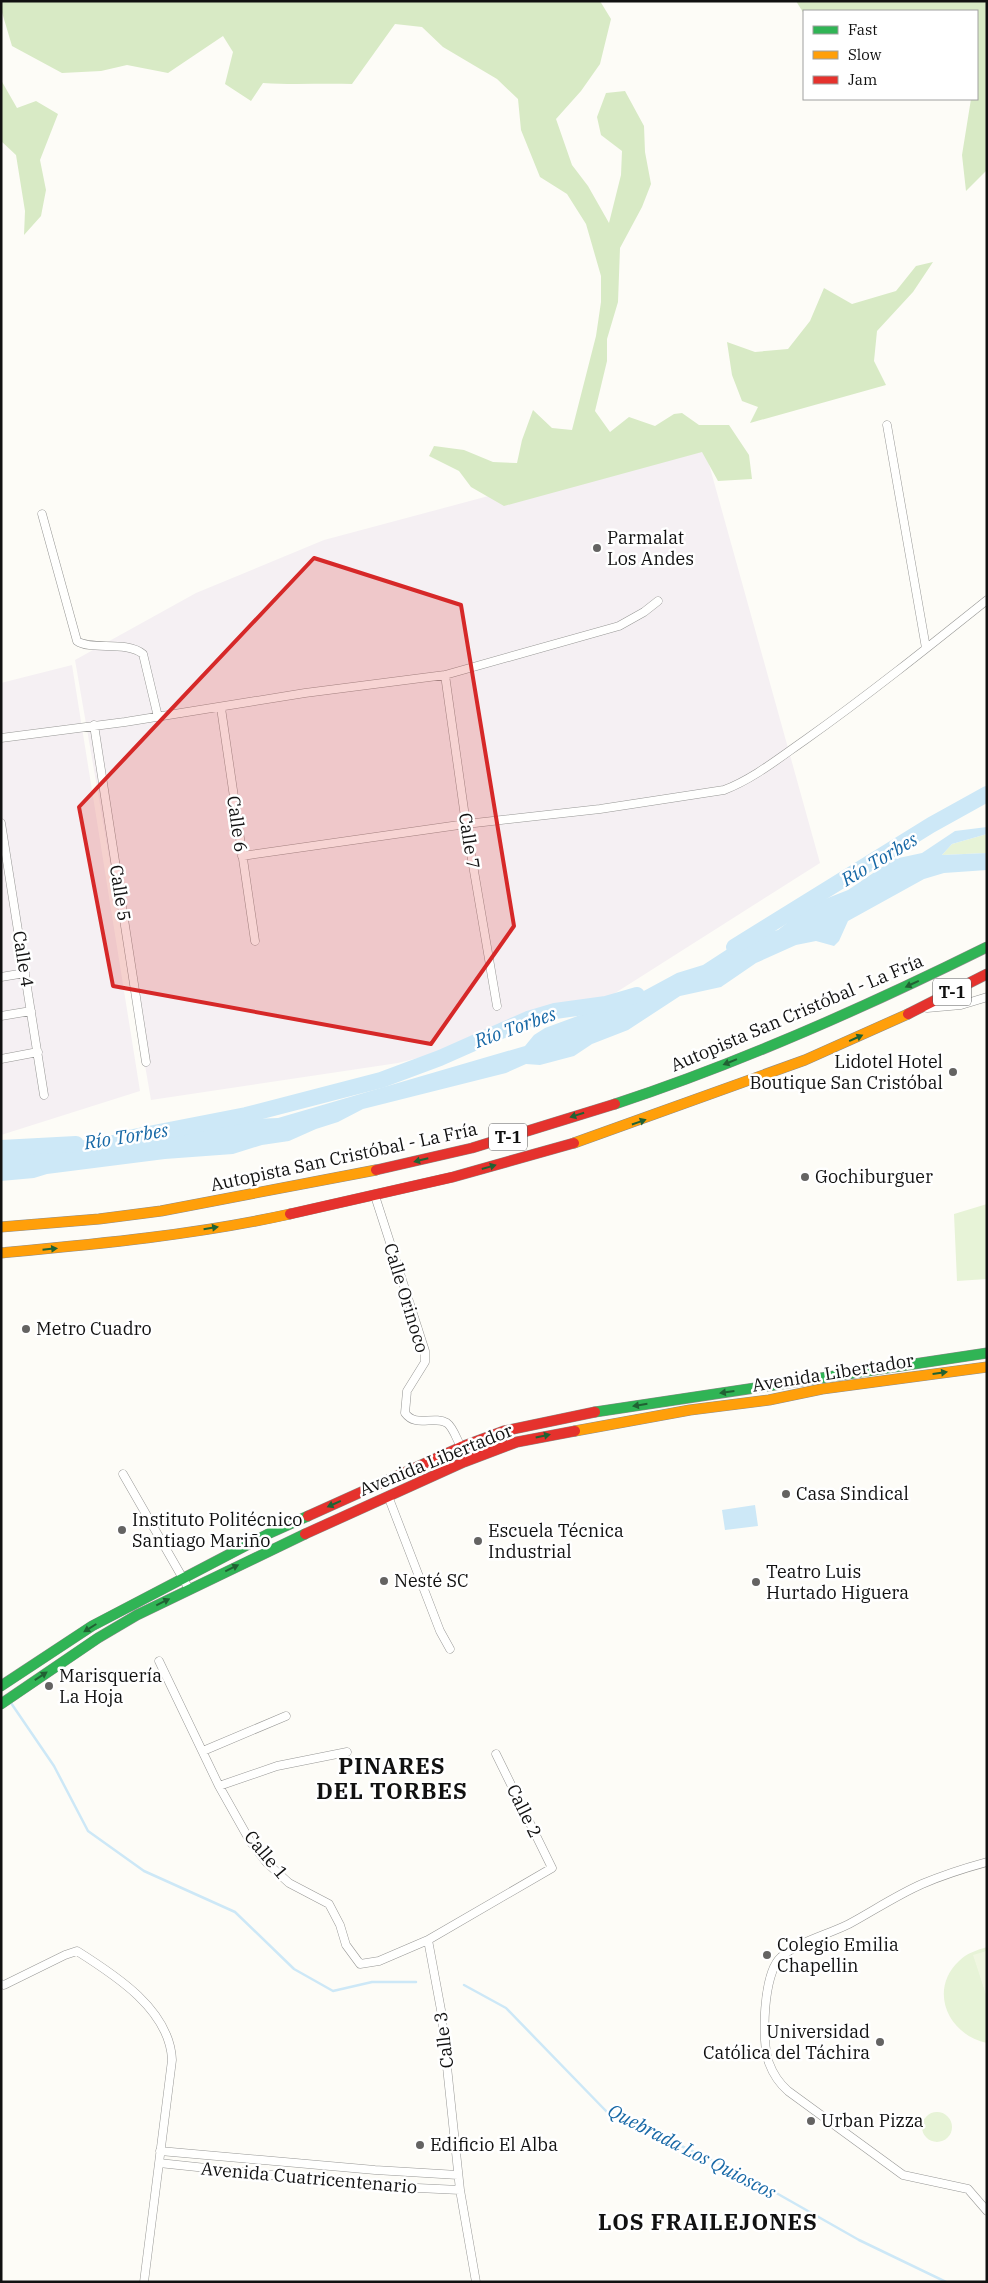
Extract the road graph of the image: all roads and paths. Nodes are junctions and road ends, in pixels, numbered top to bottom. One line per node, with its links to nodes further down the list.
1 (887, 425): 5 (street)
2 (42, 514): 8 (street)
3 (987, 600): 5 (street)
4 (658, 601): 6 (street)
5 (926, 648): 12 (street)
6 (445, 675): 7 (street); 12 (street, Calle 7)
7 (221, 708): 8 (street); 13 (street, Calle 6)
8 (158, 717): 9 (street)
9 (94, 725): 10 (street); 26 (street, Calle 5)
10 (1, 738)
11 (1, 823): 16 (street, Calle 4)
12 (466, 824): 13 (street); 20 (street, Calle 7)
13 (242, 856): 14 (street, Calle 6)
14 (255, 941)
15 (987, 947): 29 (main road, Autopista San Cristóbal - La Fría / T-1, one-way to 29)
16 (25, 972): 18 (street); 22 (street, Calle 4)
17 (987, 974): 21 (main road, T-1)
18 (1, 977)
19 (987, 997): 21 (street)
20 (497, 1006)
21 (918, 1009): 28 (main road, T-1, one-way to 21)
22 (31, 1011): 23 (street); 24 (street, Calle 4)
23 (1, 1016)
24 (38, 1052): 25 (street); 27 (street, Calle 4)
25 (1, 1059)
26 (146, 1062)
27 (44, 1095)
28 (376, 1196): 30 (main road, T-1, one-way to 28); 33 (street, Calle Orinoco)
29 (1, 1227)
30 (1, 1253)
31 (987, 1353): 33 (main road, Avenida Libertador, one-way to 33)
32 (987, 1367): 35 (main road, Avenida Libertador, one-way to 32)
33 (461, 1447): 36 (main road, Avenida Libertador, one-way to 36)
34 (123, 1474): 36 (street)
35 (388, 1496): 37 (main road, Avenida Libertador, one-way to 35); 38 (street)
36 (182, 1578): 37 (street); 40 (main road, Avenida Libertador, one-way to 40)
37 (188, 1589): 41 (main road, Avenida Libertador, one-way to 37)
38 (450, 1649)
39 (160, 1661): 43 (street, Calle 1)
40 (1, 1686)
41 (1, 1704)
42 (286, 1716): 43 (street)
43 (204, 1751): 46 (street, Calle 1)
44 (346, 1752): 46 (street)
45 (496, 1754): 48 (street, Calle 2)
46 (220, 1786): 48 (street, Calle 1)
47 (987, 1862): 54 (street)
48 (428, 1940): 52 (street, Calle 3)
49 (1, 1984): 50 (street)
50 (160, 2151): 51 (street); 52 (street, Avenida Cuatricentenario)
51 (159, 2163): 53 (street, Avenida Cuatricentenario); 55 (street)
52 (458, 2175): 53 (street, Calle 3)
53 (460, 2190): 56 (street, Calle 3)
54 (987, 2211)
55 (144, 2282)
56 (476, 2282)

